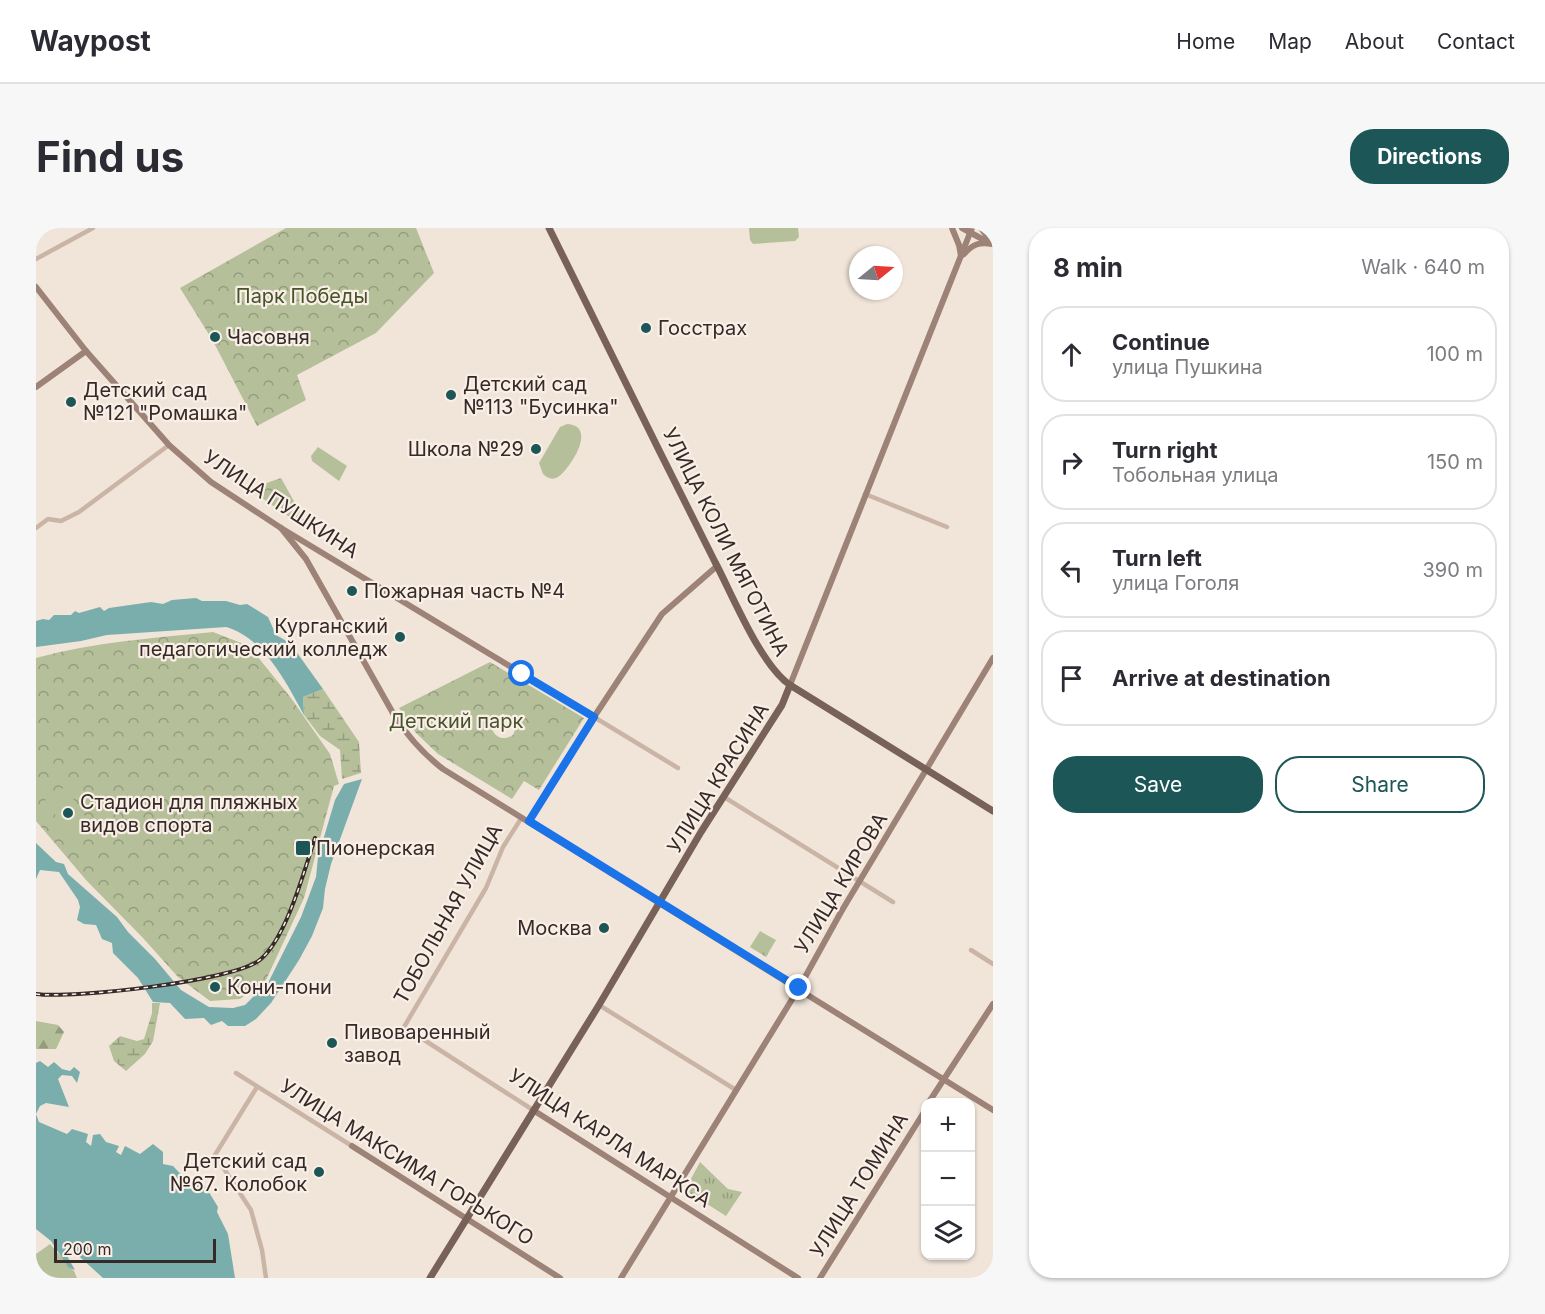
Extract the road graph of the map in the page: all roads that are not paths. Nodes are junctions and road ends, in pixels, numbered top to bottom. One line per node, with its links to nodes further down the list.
1 (93, 228): 9 (street)
2 (549, 228): 18 (main road, УЛИЦА КОЛИ МЯГОТИНА)
3 (952, 228): 8 (main road)
4 (962, 228): 6 (main road)
5 (981, 228): 7 (main road)
6 (971, 231): 7 (main road); 8 (main road, УЛИЦА КРАСИНА)
7 (993, 244): 8 (main road)
8 (961, 258): 14 (main road, УЛИЦА КРАСИНА)
9 (36, 259)
10 (36, 287): 11 (main road, УЛИЦА ПУШКИНА)
11 (86, 351): 12 (main road); 13 (main road, УЛИЦА ПУШКИНА)
12 (36, 387)
13 (169, 445): 16 (street); 17 (main road, УЛИЦА ПУШКИНА)
14 (865, 494): 15 (street); 20 (main road, УЛИЦА КРАСИНА)
15 (947, 527)
16 (36, 528)
17 (281, 528): 21 (main road, УЛИЦА ПУШКИНА); 26 (main road)
18 (717, 566): 20 (main road, УЛИЦА КОЛИ МЯГОТИНА); 21 (main road, ТОБОЛЬНАЯ УЛИЦА)
19 (993, 658): 23 (main road, УЛИЦА КИРОВА)
20 (790, 685): 23 (main road, УЛИЦА КОЛИ МЯГОТИНА); 24 (main road, УЛИЦА КРАСИНА)
21 (594, 717): 22 (street, УЛИЦА ПУШКИНА); 27 (main road, ТОБОЛЬНАЯ УЛИЦА)
22 (678, 768)
23 (926, 770): 25 (main road, УЛИЦА КОЛИ МЯГОТИНА); 28 (main road, УЛИЦА КИРОВА)
24 (724, 797): 28 (street); 30 (main road, УЛИЦА КРАСИНА)
25 (993, 811)
26 (522, 818): 27 (main road); 36 (street, ТОБОЛЬНАЯ УЛИЦА)
27 (529, 821): 30 (main road)
28 (860, 881): 29 (street); 33 (main road, УЛИЦА КИРОВА)
29 (894, 902)
30 (660, 903): 33 (main road); 35 (main road, УЛИЦА КРАСИНА)
31 (970, 950): 32 (street)
32 (993, 964)
33 (799, 988): 38 (main road); 40 (main road, УЛИЦА КИРОВА)
34 (993, 1004): 38 (main road, УЛИЦА ТОМИНА)
35 (599, 1005): 40 (street); 42 (main road, УЛИЦА КРАСИНА)
36 (404, 1027): 42 (street, УЛИЦА КАРЛА МАРКСА)
37 (237, 1073): 39 (street, УЛИЦА МАКСИМА ГОРЬКОГО)
38 (944, 1079): 41 (main road, УЛИЦА ТОМИНА); 43 (main road)
39 (257, 1087): 45 (street, УЛИЦА МАКСИМА ГОРЬКОГО); 48 (street)
40 (736, 1090): 46 (main road, УЛИЦА КИРОВА)
41 (932, 1098)
42 (533, 1110): 46 (main road, УЛИЦА КАРЛА МАРКСА); 47 (main road, УЛИЦА КРАСИНА)
43 (993, 1110)
44 (921, 1117): 53 (main road, УЛИЦА ТОМИНА)
45 (352, 1146): 47 (main road, УЛИЦА МАКСИМА ГОРЬКОГО)
46 (670, 1196): 51 (main road, УЛИЦА КИРОВА); 52 (main road, УЛИЦА КАРЛА МАРКСА)
47 (467, 1217): 49 (main road, УЛИЦА КРАСИНА); 50 (main road, УЛИЦА МАКСИМА ГОРЬКОГО)
48 (266, 1278)
49 (430, 1278)
50 (560, 1278)
51 (621, 1278)
52 (798, 1278)
53 (820, 1278)

